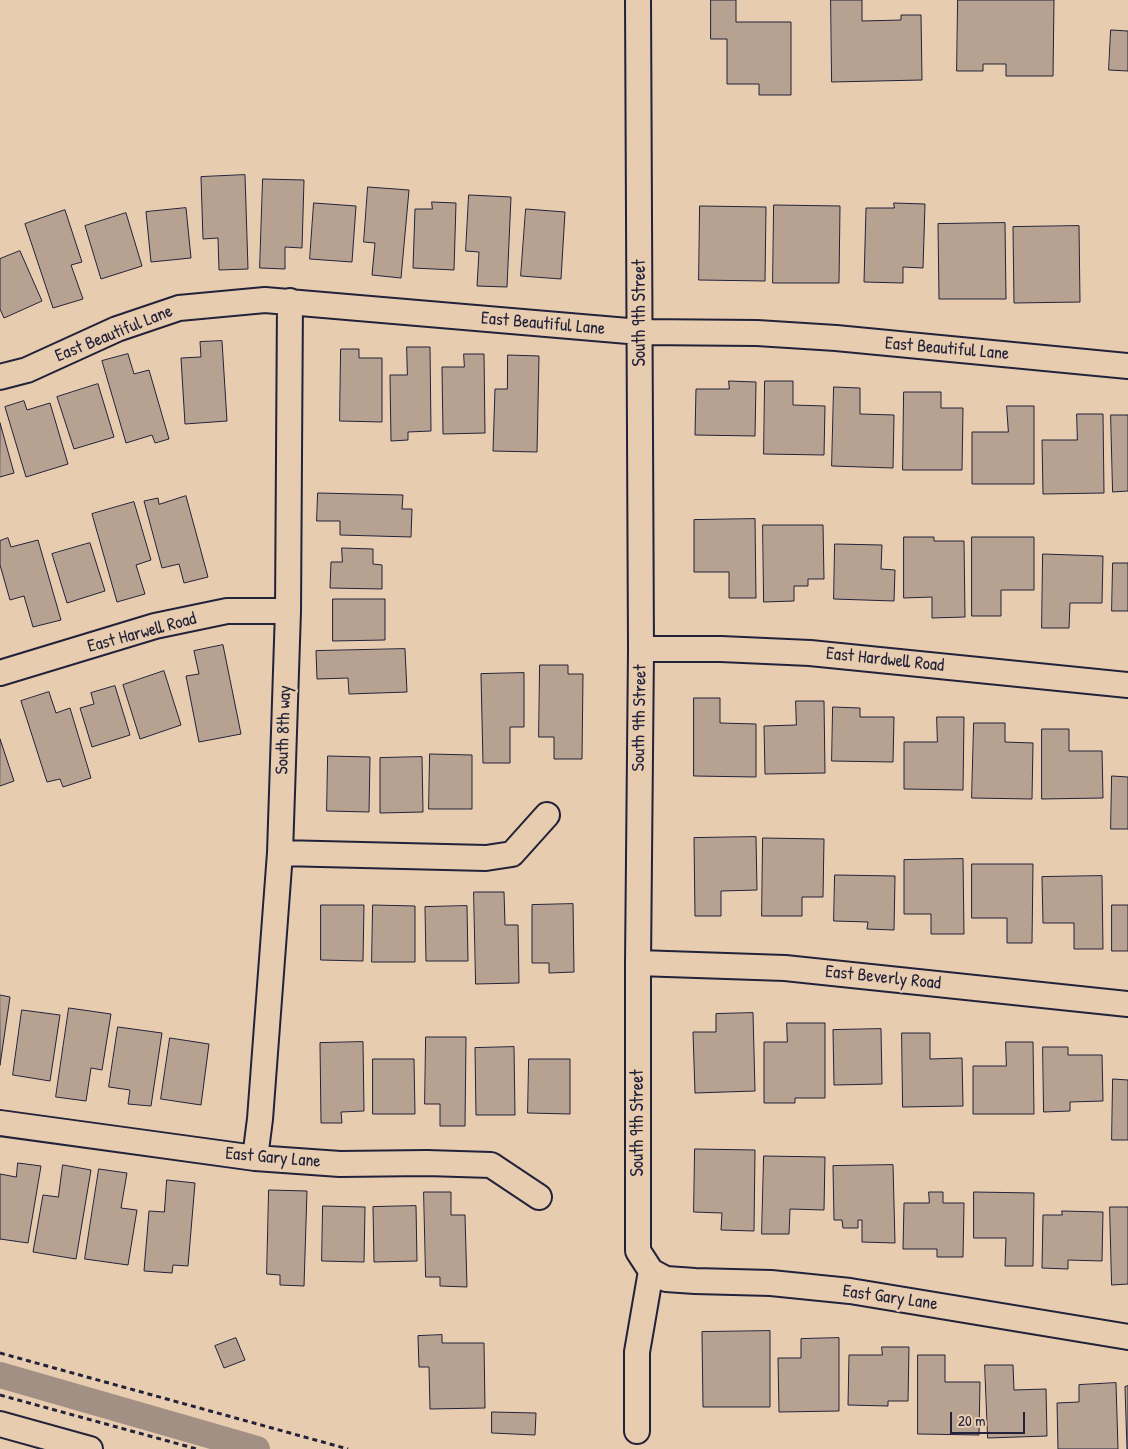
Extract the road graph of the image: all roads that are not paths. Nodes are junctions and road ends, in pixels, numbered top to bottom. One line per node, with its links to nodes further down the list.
1 (638, 0): 3 (street, South 9th Street)
2 (290, 301): 3 (street, East Beautiful Lane); 5 (street, East Beautiful Lane); 6 (street, South 8th way)
3 (640, 332): 4 (street, East Beautiful Lane); 7 (street, South 9th Street)
4 (1128, 366)
5 (0, 377)
6 (288, 611): 8 (street, East Harwell Road); 11 (street, South 8th way)
7 (641, 649): 9 (street, East Hardwell Road); 12 (street, South 9th Street)
8 (0, 673)
9 (1128, 685)
10 (547, 815): 11 (street)
11 (280, 853): 15 (street, South 8th way)
12 (638, 963): 13 (street, East Beverly Road); 17 (street, South 9th Street)
13 (1128, 1004)
14 (0, 1123): 15 (street, East Gary Lane)
15 (255, 1158): 16 (street, East Gary Lane)
16 (539, 1198)
17 (651, 1271): 18 (street, East Gary Lane); 20 (street)
18 (1128, 1337)
19 (0, 1424): 21 (street)
20 (637, 1431)
21 (90, 1449)

